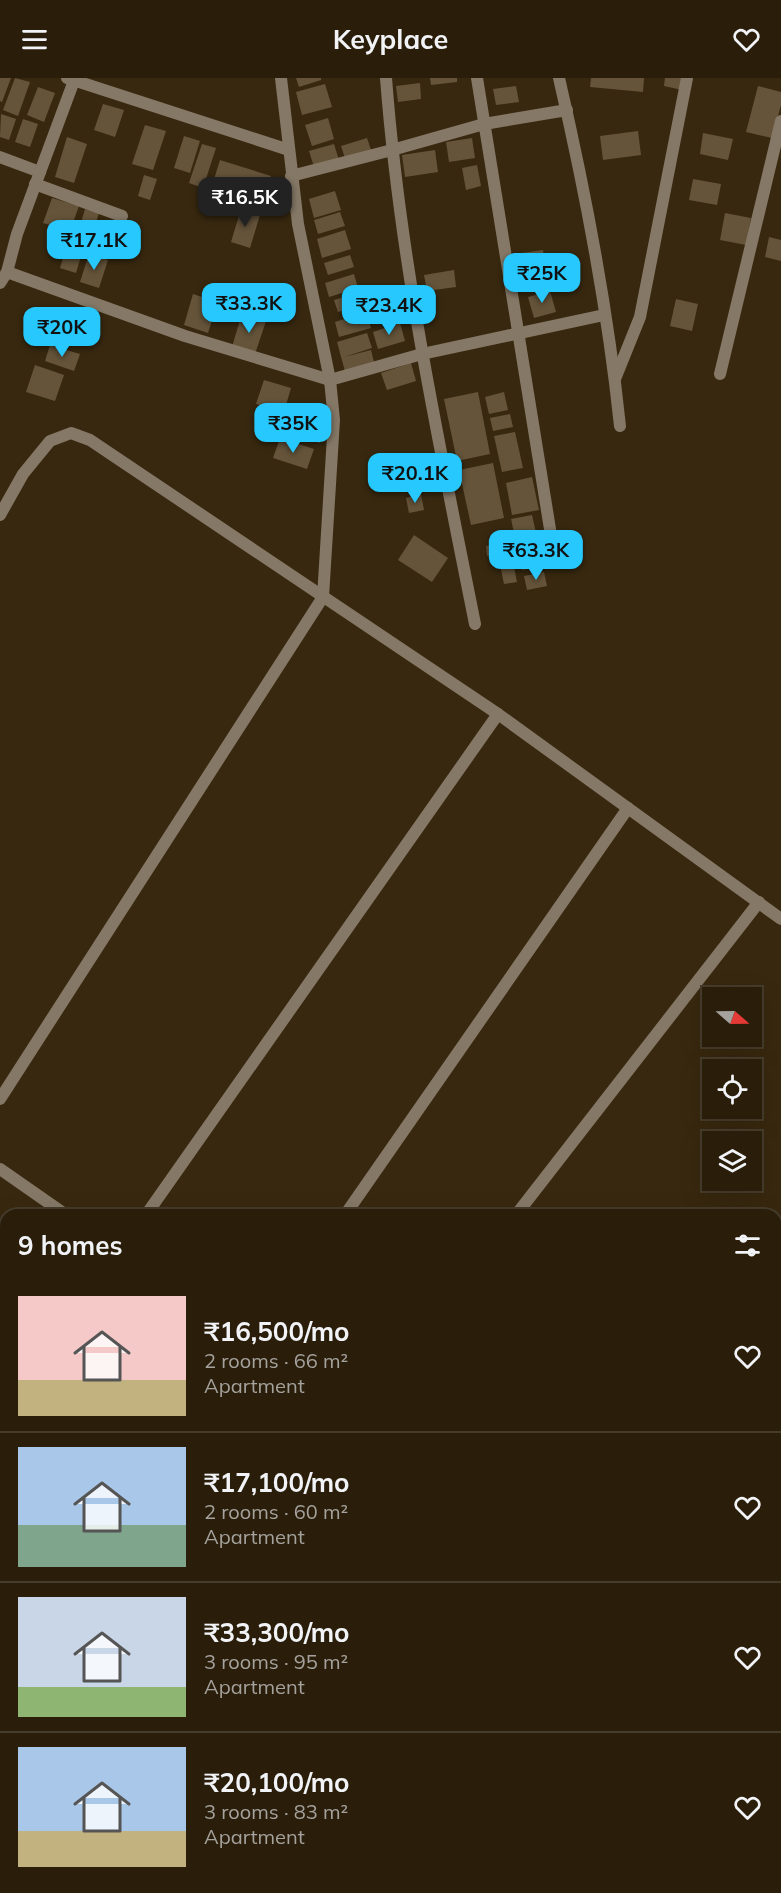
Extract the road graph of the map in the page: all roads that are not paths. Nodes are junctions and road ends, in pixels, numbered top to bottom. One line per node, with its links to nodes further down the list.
1 (281, 78): 10 (street)
2 (386, 78): 11 (street)
3 (477, 78): 9 (street)
4 (559, 78): 7 (street)
5 (687, 78): 22 (street)
6 (72, 79): 10 (street); 13 (street)
7 (567, 110): 9 (street); 18 (street)
8 (781, 121): 21 (street)
9 (484, 123): 11 (street); 19 (street)
10 (290, 150): 14 (street)
11 (392, 150): 14 (street); 20 (street)
12 (0, 158): 13 (street)
13 (40, 171): 15 (street)
14 (291, 176): 23 (street)
15 (35, 184): 16 (street); 17 (street)
16 (122, 216)
17 (4, 269): 23 (street)
18 (604, 315): 19 (street); 22 (street)
19 (518, 333): 20 (street); 26 (street)
20 (422, 354): 23 (street); 28 (street)
21 (720, 374)
22 (615, 379): 24 (street)
23 (330, 380): 27 (street)
24 (620, 426)
25 (0, 515): 27 (street)
26 (550, 528)
27 (323, 597): 29 (street); 33 (street)
28 (475, 624)
29 (498, 714): 30 (street); 36 (street)
30 (628, 808): 31 (street); 37 (street)
31 (759, 902): 32 (street); 38 (street)
32 (781, 919)
33 (0, 1099)
34 (0, 1169): 35 (street)
35 (57, 1209)
36 (150, 1209)
37 (349, 1209)
38 (521, 1209)

